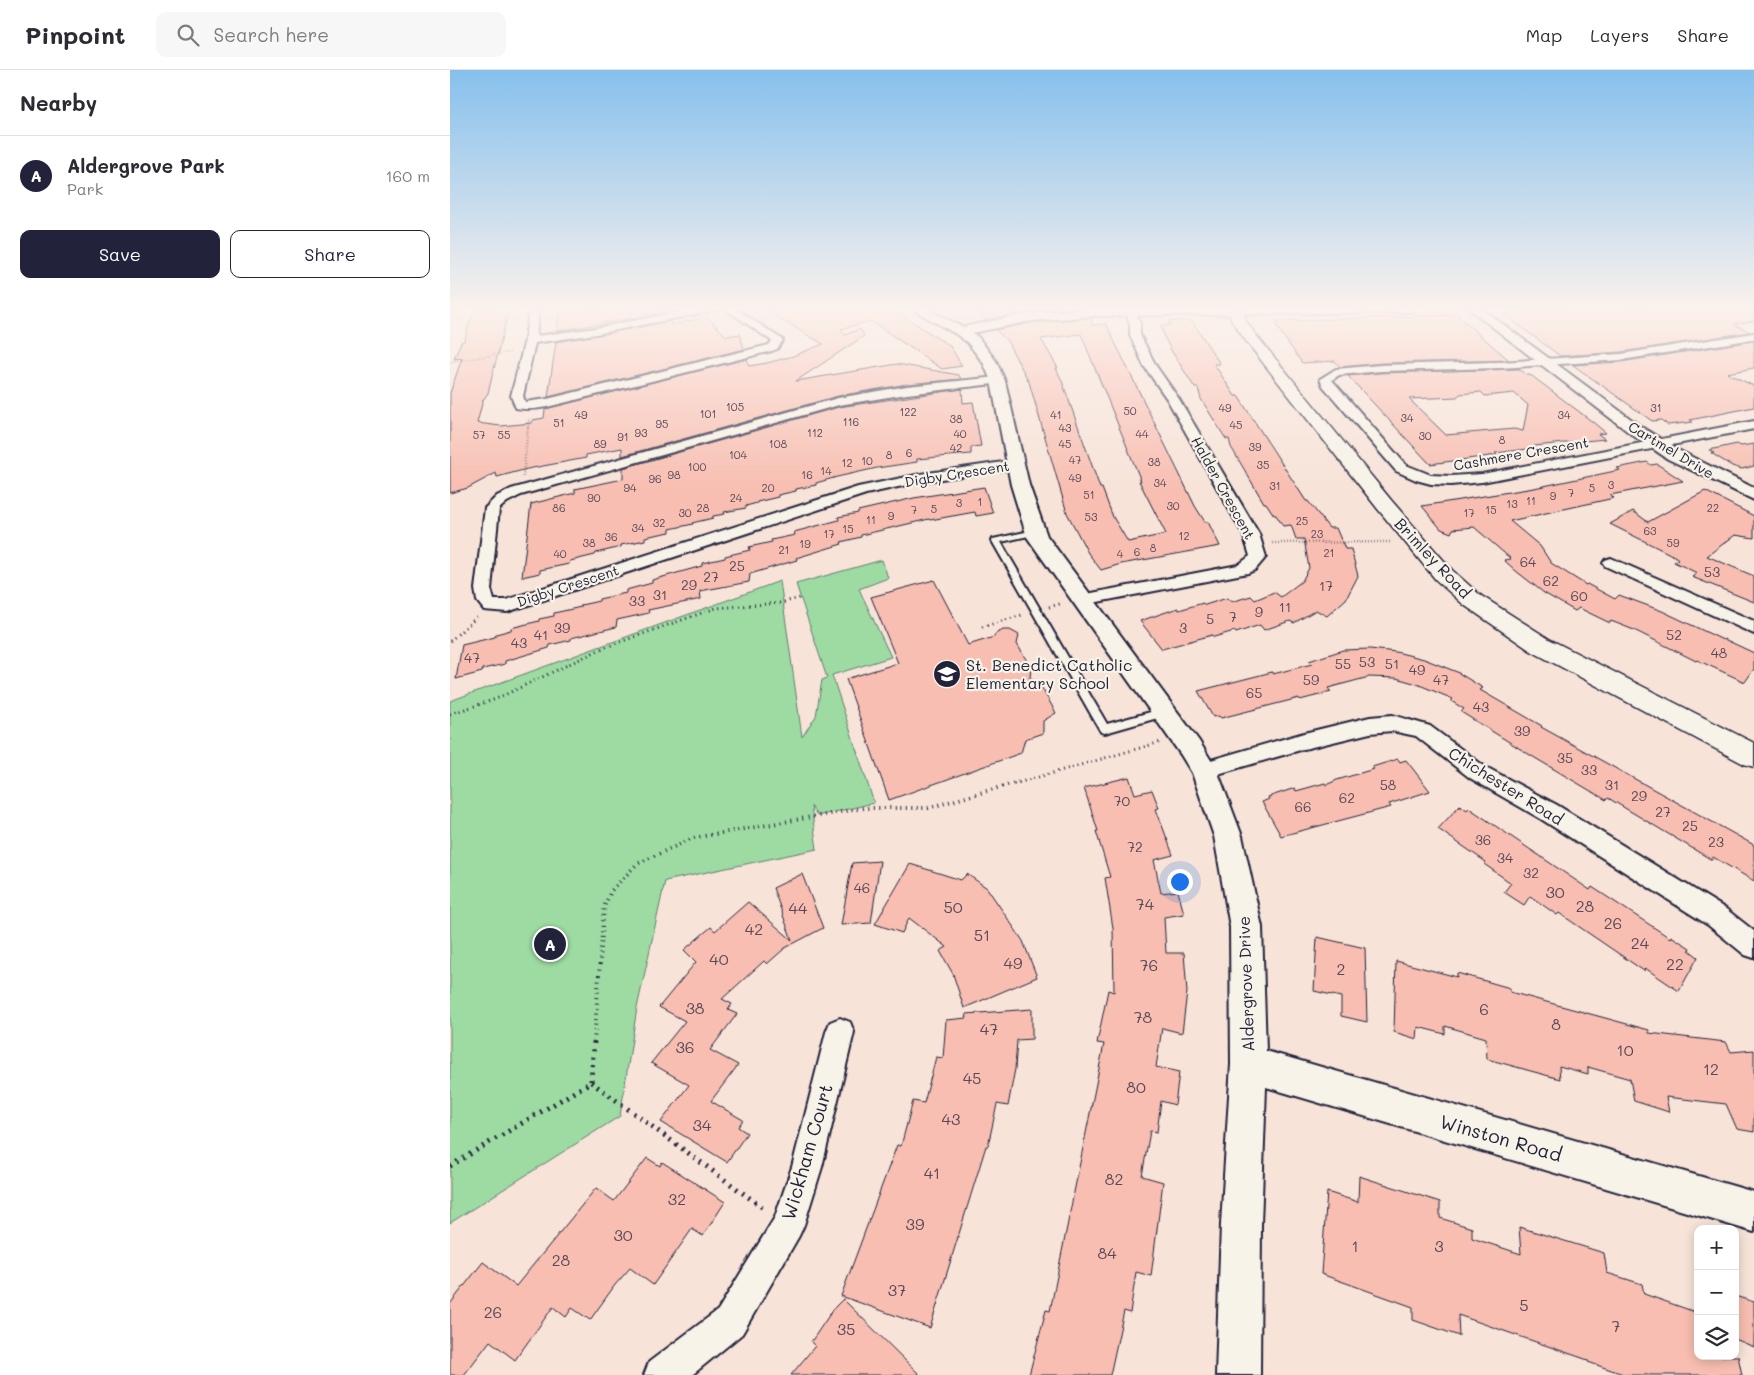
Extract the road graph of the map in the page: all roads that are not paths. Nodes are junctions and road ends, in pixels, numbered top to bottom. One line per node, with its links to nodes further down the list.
1 (523, 369): 2 (street)
2 (683, 369)
3 (993, 369): 8 (street, Aldergrove Drive)
4 (1152, 369): 15 (street, Halder Crescent)
5 (1275, 369): 18 (main road, Brimley Road)
6 (1371, 369): 10 (street, Cashmere Crescent)
7 (1553, 369): 10 (street, Cartmel Drive)
8 (998, 381): 11 (street, Aldergrove Drive); 11 (street, Digby Crescent)
9 (1754, 425): 10 (street)
10 (1656, 444): 12 (street, Cartmel Drive)
11 (1017, 464): 13 (street, Aldergrove Drive)
12 (1754, 495)
13 (1035, 532): 15 (street, Aldergrove Drive); 17 (lane)
14 (1611, 563): 16 (street)
15 (1082, 600): 17 (street, Aldergrove Drive)
16 (1754, 628)
17 (1165, 712): 19 (street, Aldergrove Drive)
18 (1754, 756)
19 (1204, 770): 20 (street, Chichester Road); 22 (street, Aldergrove Drive)
20 (1754, 946)
21 (840, 1032): 24 (street, Wickham Court)
22 (1249, 1064): 23 (street, Winston Road); 25 (street, Aldergrove Drive)
23 (1754, 1212)
24 (662, 1375)
25 (1238, 1375)

